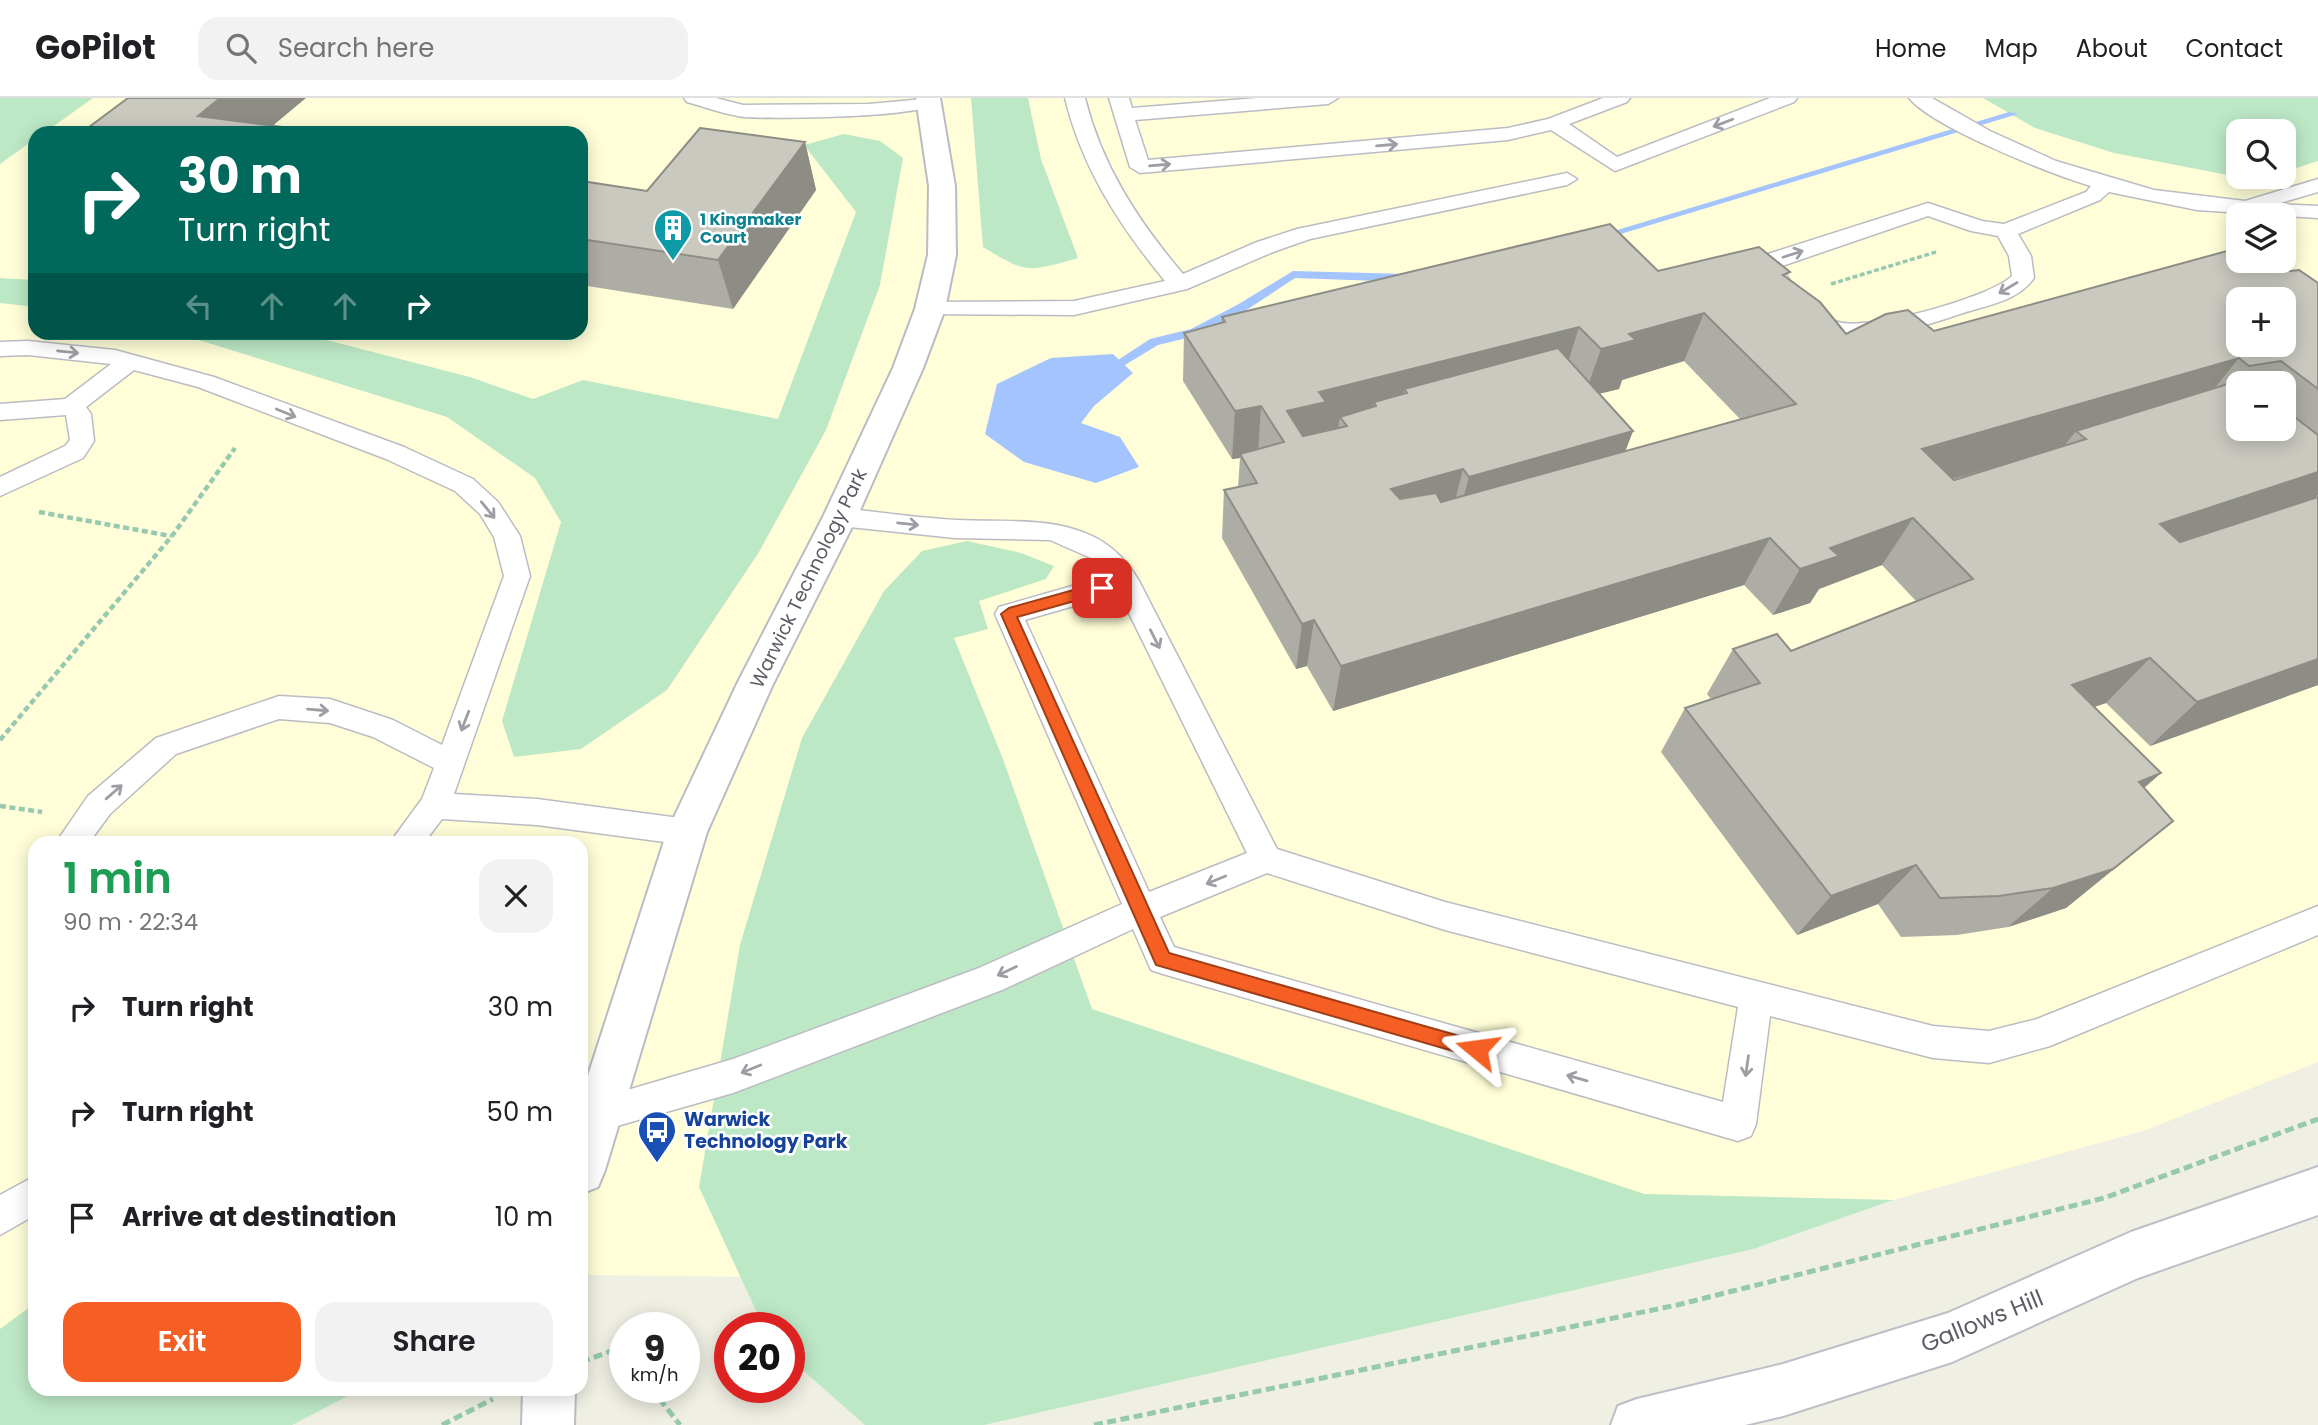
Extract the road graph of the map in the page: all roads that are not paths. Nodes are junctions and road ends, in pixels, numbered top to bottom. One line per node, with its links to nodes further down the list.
1 (694, 98): 9 (lane)
2 (1075, 98): 22 (lane)
3 (1328, 98): 8 (lane)
4 (1620, 98): 10 (lane)
5 (1787, 98): 10 (lane, one-way to 10)
6 (1919, 98): 13 (lane)
7 (928, 100): 9 (lane); 23 (street, Warwick Technology Park)
8 (1120, 107): 10 (lane, one-way to 10)
9 (743, 111): 11 (lane)
10 (1554, 124)
11 (724, 126)
12 (1567, 179): 22 (lane)
13 (2104, 185): 16 (lane); 20 (lane)
14 (2318, 185): 15 (lane)
15 (2259, 203)
16 (2226, 206)
17 (2318, 212): 18 (lane)
18 (2296, 214)
19 (2296, 218): 21 (lane)
20 (2006, 231): 20 (lane, one-way to 20)
21 (2318, 237)
22 (1179, 284): 23 (lane)
23 (930, 309): 29 (street, Warwick Technology Park)
24 (0, 349): 25 (lane, one-way to 25)
25 (130, 360): 26 (lane); 31 (lane, one-way to 31)
26 (71, 407): 27 (lane); 28 (lane)
27 (0, 412)
28 (0, 487)
29 (840, 517): 30 (lane, one-way to 30); 33 (street, Warwick Technology Park)
30 (1126, 581): 36 (lane, one-way to 36); 37 (lane)
31 (451, 763): 32 (lane); 34 (lane, one-way to 31)
32 (435, 806): 33 (lane); 35 (lane)
33 (687, 832): 40 (street, Warwick Technology Park)
34 (76, 836)
35 (411, 836)
36 (1266, 859): 37 (lane, one-way to 37); 39 (lane)
37 (1142, 910): 39 (lane, one-way to 37); 40 (lane, one-way to 40)
38 (2318, 920): 39 (lane)
39 (1756, 998)
40 (596, 1115): 41 (street, Warwick Technology Park)
41 (588, 1144)
42 (2318, 1191): 47 (street, Gallows Hill)
43 (28, 1198): 44 (lane)
44 (0, 1216)
45 (530, 1396): 46 (street)
46 (548, 1425)
47 (1637, 1425)

